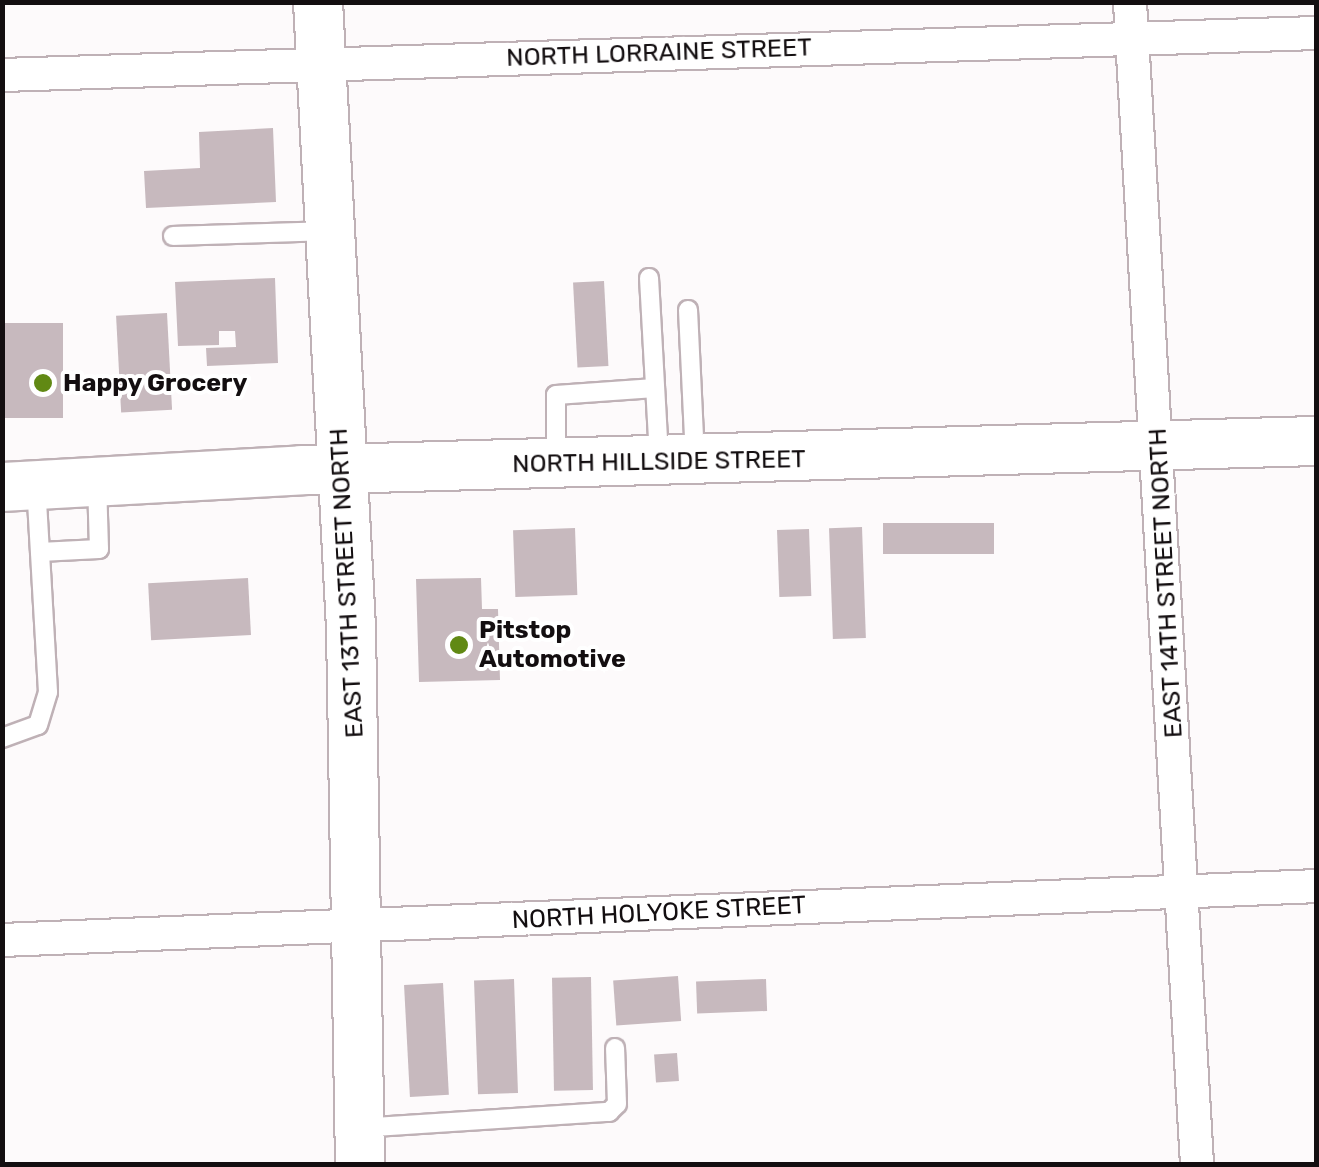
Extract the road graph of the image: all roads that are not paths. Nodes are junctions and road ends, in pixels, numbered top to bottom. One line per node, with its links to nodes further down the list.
1 (318, 2): 5 (main road, EAST 13TH STREET NORTH)
2 (1130, 2): 4 (street, EAST 14TH STREET NORTH)
3 (1316, 34): 4 (street, NORTH LORRAINE STREET)
4 (1132, 38): 5 (street, NORTH LORRAINE STREET); 13 (street, EAST 14TH STREET NORTH)
5 (324, 64): 6 (street, NORTH LORRAINE STREET); 7 (main road, EAST 13TH STREET NORTH)
6 (2, 75)
7 (331, 231): 8 (lane); 16 (main road, EAST 13TH STREET NORTH)
8 (173, 236)
9 (649, 278): 11 (lane)
10 (688, 310): 14 (lane)
11 (655, 388): 14 (lane); 15 (lane)
12 (1316, 441): 13 (main road, NORTH HILLSIDE STREET)
13 (1158, 447): 14 (main road, NORTH HILLSIDE STREET); 22 (street, EAST 14TH STREET NORTH)
14 (677, 462): 15 (main road, NORTH HILLSIDE STREET)
15 (556, 464): 16 (main road, NORTH HILLSIDE STREET)
16 (342, 469): 17 (main road, NORTH HILLSIDE STREET); 23 (main road, EAST 13TH STREET NORTH)
17 (97, 482): 18 (main road, NORTH HILLSIDE STREET); 19 (lane)
18 (19, 486): 19 (lane)
19 (40, 552): 20 (lane)
20 (2, 738)
21 (1316, 886): 22 (street, NORTH HOLYOKE STREET)
22 (1184, 892): 23 (street, NORTH HOLYOKE STREET); 27 (street, EAST 14TH STREET NORTH)
23 (360, 930): 24 (street, NORTH HOLYOKE STREET); 26 (main road, EAST 13TH STREET NORTH)
24 (2, 940)
25 (615, 1048): 26 (lane)
26 (359, 1146)
27 (1197, 1164)

